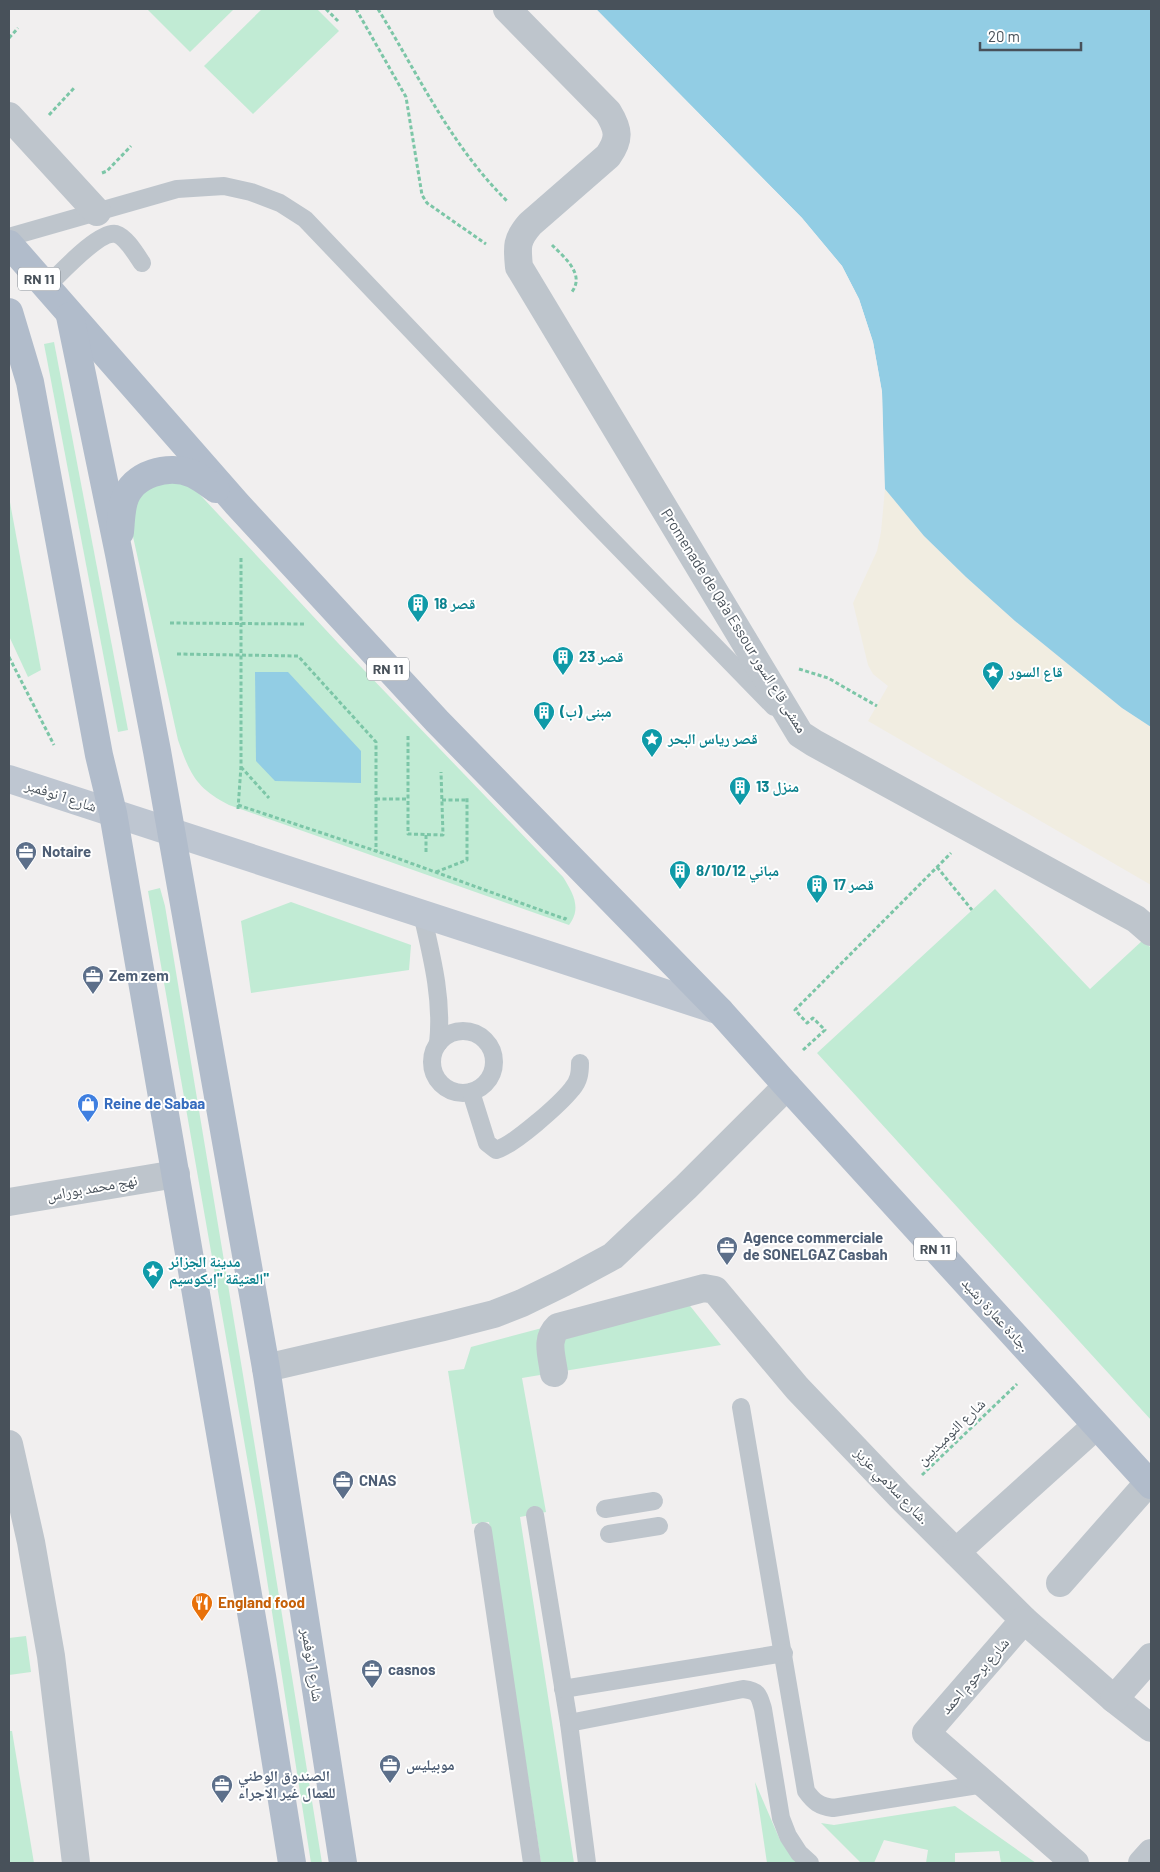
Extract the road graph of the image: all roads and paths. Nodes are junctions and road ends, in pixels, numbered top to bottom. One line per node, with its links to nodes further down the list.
1 (326, 9): 5 (path)
2 (356, 9): 18 (path)
3 (378, 9): 14 (path)
4 (507, 9): 14 (street)
5 (339, 22)
6 (18, 28): 7 (path)
7 (9, 38)
8 (74, 88): 9 (path)
9 (52, 112)
10 (9, 116): 13 (street)
11 (131, 146): 12 (path)
12 (107, 171)
13 (97, 212): 15 (lane); 35 (lane)
14 (530, 224): 18 (street); 22 (path)
15 (9, 238)
16 (9, 244): 19 (main road, RN 11)
17 (142, 262): 19 (lane)
18 (519, 267): 22 (street, Promenade de Qa'a Essour ممشى قاع السور)
19 (46, 287): 20 (main road, RN 11)
20 (70, 314): 23 (main road, RN 11); 24 (main road)
21 (10, 318): 46 (main road)
22 (550, 318): 32 (street, Promenade de Qa'a Essour ممشى قاع السور)
23 (237, 504): 24 (main road); 59 (main road, RN 11)
24 (119, 554): 48 (main road, شارع 1 نوفمبر)
25 (242, 554): 27 (path)
26 (170, 623): 27 (path)
27 (242, 624): 28 (path); 30 (path)
28 (308, 624)
29 (177, 654): 30 (path)
30 (242, 655): 38 (path); 42 (path)
31 (9, 657): 36 (path)
32 (766, 678): 33 (path); 35 (street, Promenade de Qa'a Essour ممشى قاع السور)
33 (877, 706)
34 (408, 729): 43 (path)
35 (800, 734): 47 (street, Promenade de Qa'a Essour ممشى قاع السور)
36 (54, 745)
37 (441, 764): 44 (path)
38 (240, 766): 41 (path); 50 (path)
39 (9, 779): 46 (main road, شارع 1 نوفمبر)
40 (468, 791): 45 (path)
41 (269, 798)
42 (376, 799): 43 (path); 50 (path)
43 (408, 799): 49 (path)
44 (442, 800): 45 (path); 49 (path)
45 (468, 800): 53 (path)
46 (113, 813): 48 (main road, شارع 1 نوفمبر); 66 (main road)
47 (973, 830): 52 (path); 57 (street, Promenade de Qa'a Essour ممشى قاع السور)
48 (170, 832): 55 (main road, شارع 1 نوفمبر); 68 (main road, شارع 1 نوفمبر)
49 (426, 835): 51 (path)
50 (376, 852): 53 (path)
51 (426, 854)
52 (937, 867): 54 (path); 62 (path)
53 (435, 872): 56 (path)
54 (972, 910)
55 (422, 914): 58 (lane); 59 (main road, شارع 1 نوفمبر)
56 (566, 917)
57 (1151, 932)
58 (438, 990): 60 (lane); 61 (lane)
59 (720, 1011): 64 (main road, جادة عمارة رشيد. / RN 11)
60 (474, 1033): 61 (lane); 65 (lane)
61 (438, 1044): 65 (lane)
62 (803, 1050)
63 (580, 1063): 65 (lane)
64 (787, 1086): 68 (street); 74 (main road, جادة عمارة رشيد. / RN 11)
65 (471, 1092)
66 (176, 1174): 67 (street, نهج محمد بوراس); 94 (main road)
67 (9, 1202)
68 (266, 1368): 95 (main road, شارع 1 نوفمبر)
69 (554, 1372): 75 (street, شارع سلامي عزيز.)
70 (1017, 1384): 75 (path, شارع النوميديين)
71 (741, 1407): 85 (lane)
72 (1088, 1434): 82 (street)
73 (9, 1444): 93 (street)
74 (1146, 1488): 83 (street)
75 (900, 1496): 82 (street, شارع سلامي عزيز.)
76 (654, 1501): 77 (lane)
77 (605, 1509)
78 (535, 1515): 87 (lane)
79 (659, 1526): 81 (lane)
80 (483, 1530): 96 (lane)
81 (609, 1534)
82 (956, 1552): 84 (street, شارع سلامي عزيز.)
83 (1060, 1583)
84 (1024, 1620): 88 (street, شارع سلامي عزيز.); 91 (street, شارع برحوم احمد)
85 (784, 1653): 87 (lane); 91 (lane)
86 (1151, 1657): 88 (street)
87 (563, 1689): 89 (lane)
88 (1114, 1699): 90 (street, شارع سلامي عزيز.)
89 (569, 1723): 97 (lane); 98 (lane)
90 (1151, 1728)
91 (984, 1784): 99 (street)
92 (1151, 1853): 100 (street)
93 (76, 1863)
94 (292, 1863)
95 (342, 1863)
96 (532, 1863)
97 (586, 1863)
98 (810, 1863)
99 (1075, 1863)
100 (1142, 1863)

